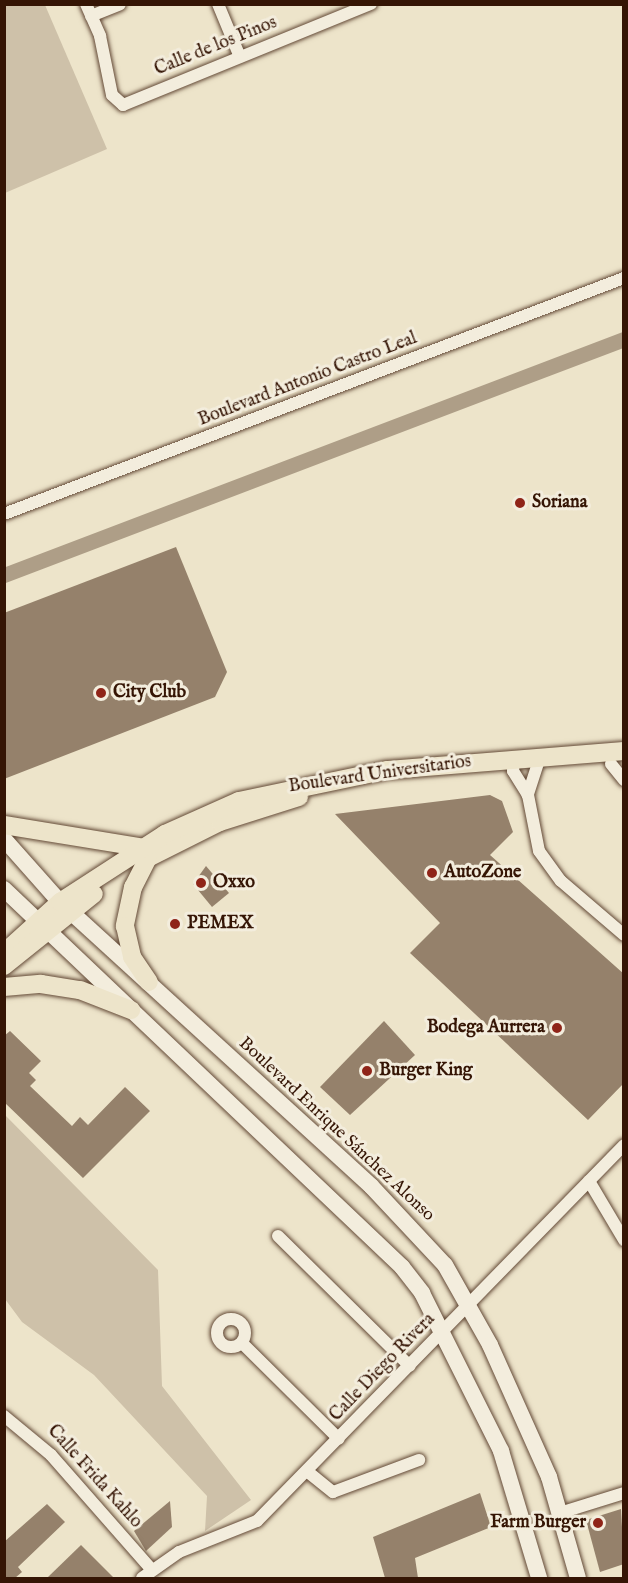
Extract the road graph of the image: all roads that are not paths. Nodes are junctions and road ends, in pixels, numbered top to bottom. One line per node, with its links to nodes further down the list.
1 (120, 4): 4 (street)
2 (218, 4): 5 (street)
3 (371, 4): 5 (street, Calle de los Pinos)
4 (88, 10): 5 (street, Calle de los Pinos)
5 (240, 57)
6 (624, 278): 7 (street, Boulevard Antonio Castro Leal)
7 (4, 514)
8 (619, 759): 9 (main road, Boulevard Universitarios); 11 (street)
9 (540, 763): 10 (main road, Boulevard Universitarios); 12 (street)
10 (514, 765): 12 (street); 15 (main road, Boulevard Universitarios)
11 (624, 780)
12 (528, 795): 19 (street)
13 (4, 825): 15 (main road)
14 (4, 839): 17 (main road, Boulevard Enrique Sánchez Alonso)
15 (146, 853): 17 (main road, Boulevard Universitarios); 22 (main road)
16 (4, 889): 18 (main road)
17 (66, 906): 18 (main road, Boulevard Universitarios); 22 (main road, Boulevard Enrique Sánchez Alonso)
18 (41, 926): 20 (main road, Boulevard Universitarios); 21 (main road, Boulevard Universitarios); 24 (main road)
19 (624, 935)
20 (4, 953)
21 (4, 966)
22 (149, 982): 29 (main road, Boulevard Enrique Sánchez Alonso)
23 (4, 987): 24 (main road)
24 (131, 1010): 30 (main road)
25 (624, 1145): 26 (street, Calle Diego Rivera)
26 (589, 1181): 28 (street); 29 (street, Calle Diego Rivera)
27 (278, 1236): 32 (street)
28 (624, 1240)
29 (469, 1305): 30 (street, Calle Diego Rivera); 38 (main road, Boulevard Enrique Sánchez Alonso)
30 (444, 1331): 32 (street, Calle Diego Rivera); 41 (main road)
31 (242, 1343): 34 (street)
32 (410, 1366): 34 (street, Calle Diego Rivera)
33 (4, 1416): 39 (street, Calle Frida Kahlo)
34 (339, 1439): 36 (street, Calle Diego Rivera)
35 (418, 1460): 36 (street)
36 (308, 1472): 39 (street, Calle Diego Rivera)
37 (624, 1493): 38 (street)
38 (563, 1512): 42 (main road, Boulevard Enrique Sánchez Alonso)
39 (151, 1569): 40 (street, Calle Diego Rivera)
40 (142, 1578)
41 (539, 1578)
42 (578, 1578)

